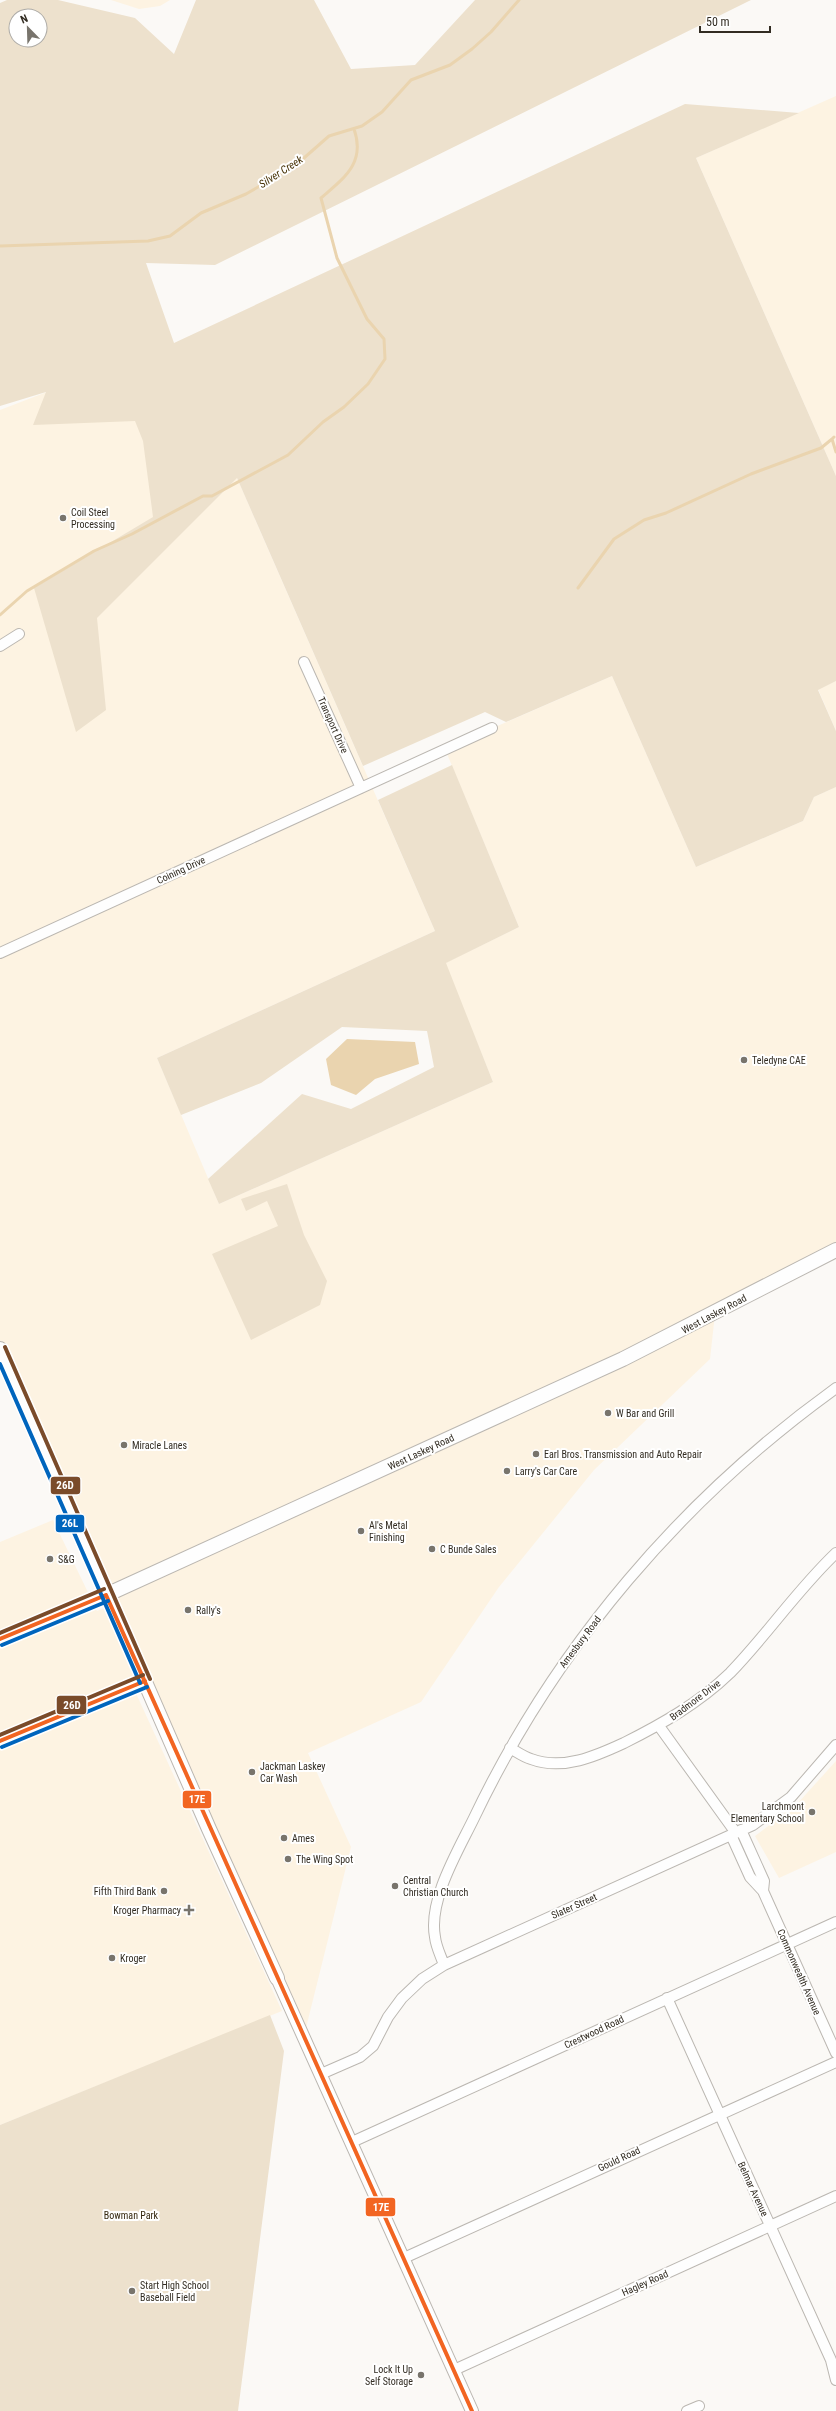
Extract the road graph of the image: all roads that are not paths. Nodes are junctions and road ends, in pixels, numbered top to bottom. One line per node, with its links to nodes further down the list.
1 (19, 634): 2 (street)
2 (0, 646)
3 (304, 662): 5 (street, Transport Drive)
4 (492, 728): 5 (street, Coining Drive)
5 (361, 788): 6 (street, Coining Drive)
6 (0, 953)
7 (836, 1250): 11 (main road, West Laskey Road)
8 (0, 1348): 11 (main road)
9 (836, 1388): 15 (street, Amesbury Road)
10 (836, 1553): 13 (street, Bradmore Drive)
11 (106, 1595): 12 (main road, West Laskey Road); 20 (main road)
12 (0, 1639)
13 (659, 1726): 15 (street, Bradmore Drive); 16 (street, Commonwealth Avenue)
14 (836, 1745): 16 (street, Slater Street)
15 (510, 1748): 19 (street, Amesbury Road)
16 (736, 1832): 18 (street, Commonwealth Avenue); 19 (street, Slater Street)
17 (836, 1922): 18 (street, Crestwood Road)
18 (787, 1944): 21 (street, Crestwood Road); 22 (street, Commonwealth Avenue)
19 (444, 1965): 24 (street, Slater Street)
20 (277, 1978): 24 (street)
21 (667, 1998): 25 (street, Belmar Avenue); 26 (street, Crestwood Road)
22 (836, 2053)
23 (836, 2062): 25 (street, Gould Road)
24 (321, 2074): 26 (street)
25 (718, 2114): 28 (street, Belmar Avenue); 29 (street, Gould Road)
26 (352, 2142): 29 (street)
27 (836, 2196): 28 (street, Hagley Road)
28 (770, 2226): 30 (street, Hagley Road); 31 (street, Belmar Avenue)
29 (404, 2258): 30 (street)
30 (454, 2370): 33 (street)
31 (836, 2380)
32 (699, 2406): 34 (street)
33 (472, 2411)
34 (687, 2411)

